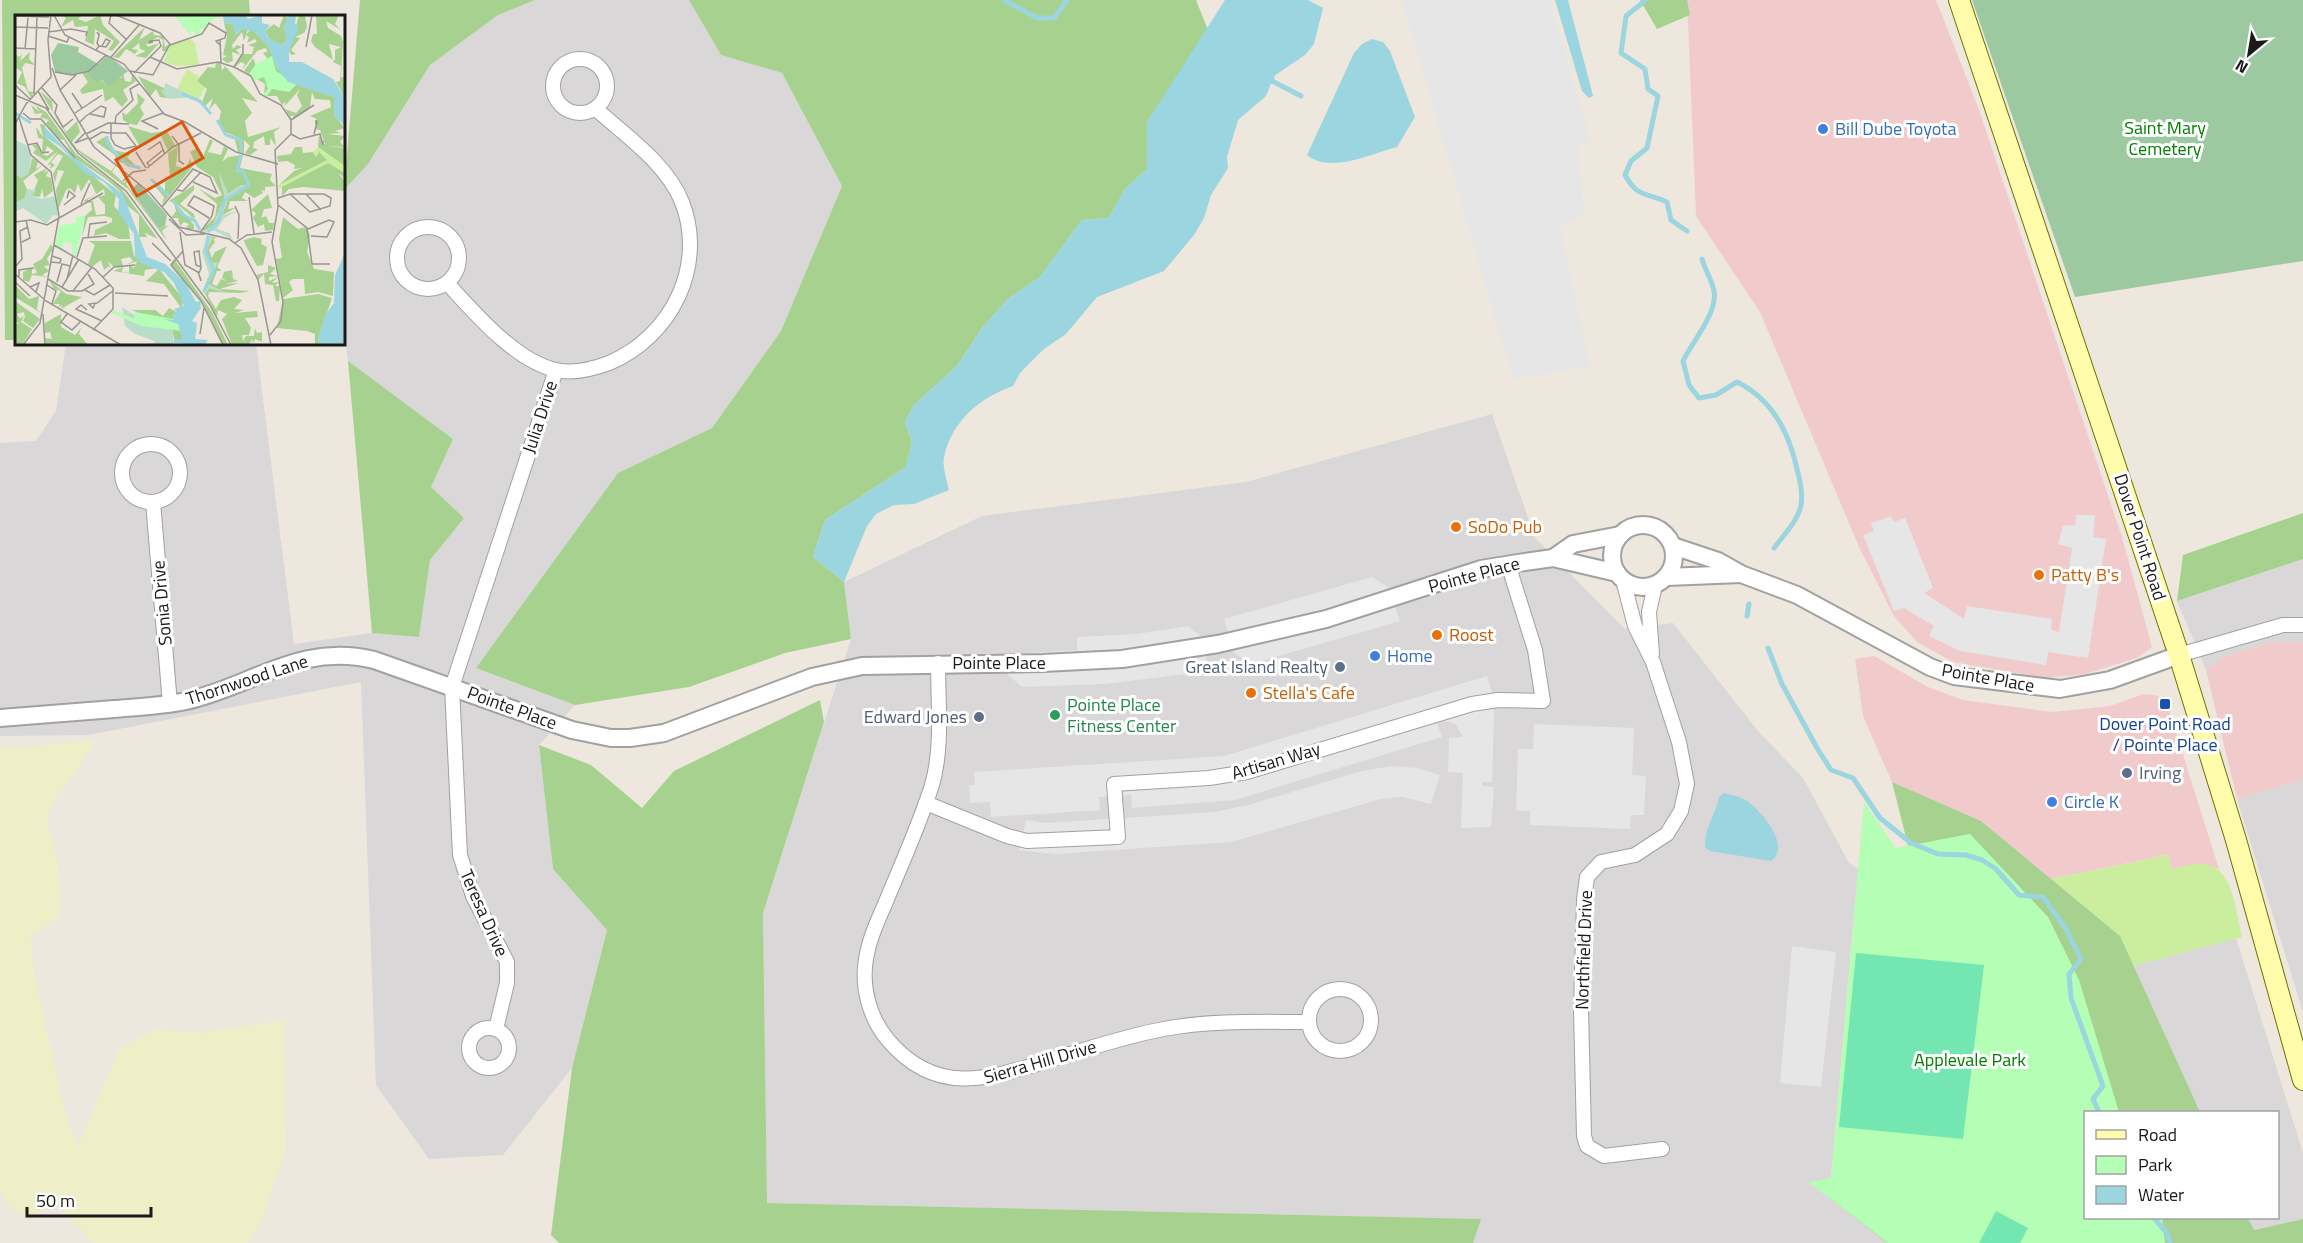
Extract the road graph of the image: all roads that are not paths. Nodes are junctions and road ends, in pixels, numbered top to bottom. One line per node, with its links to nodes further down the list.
1 (1959, 0): 14 (main road, Dover Point Road)
2 (596, 109): 2 (street); 4 (street, Julia Drive)
3 (447, 283): 3 (street); 4 (street)
4 (556, 370): 17 (street, Julia Drive)
5 (153, 502): 5 (street); 18 (street, Sonia Drive)
6 (1620, 535): 7 (street); 8 (street, Pointe Place); 11 (street)
7 (1673, 546): 10 (street, Pointe Place); 12 (street)
8 (1553, 558): 9 (street, Pointe Place); 11 (street, Pointe Place)
9 (1508, 564): 16 (street, Pointe Place); 20 (street, Artisan Way)
10 (1742, 574): 12 (street, Pointe Place); 14 (street, Pointe Place)
11 (1620, 576): 12 (street); 15 (street, Northfield Drive)
12 (1660, 581): 15 (street, Northfield Drive)
13 (2303, 625): 14 (street)
14 (2179, 655): 23 (main road, Dover Point Road)
15 (1653, 662): 24 (street, Northfield Drive)
16 (938, 663): 17 (street, Pointe Place); 20 (street, Sierra Hill Drive)
17 (453, 687): 18 (street, Thornwood Lane); 22 (street, Teresa Drive)
18 (170, 704): 19 (street, Thornwood Lane)
19 (0, 718)
20 (926, 803): 21 (street, Sierra Hill Drive)
21 (1309, 1022): 21 (street)
22 (496, 1029)
23 (2303, 1080)
24 (1662, 1149)

